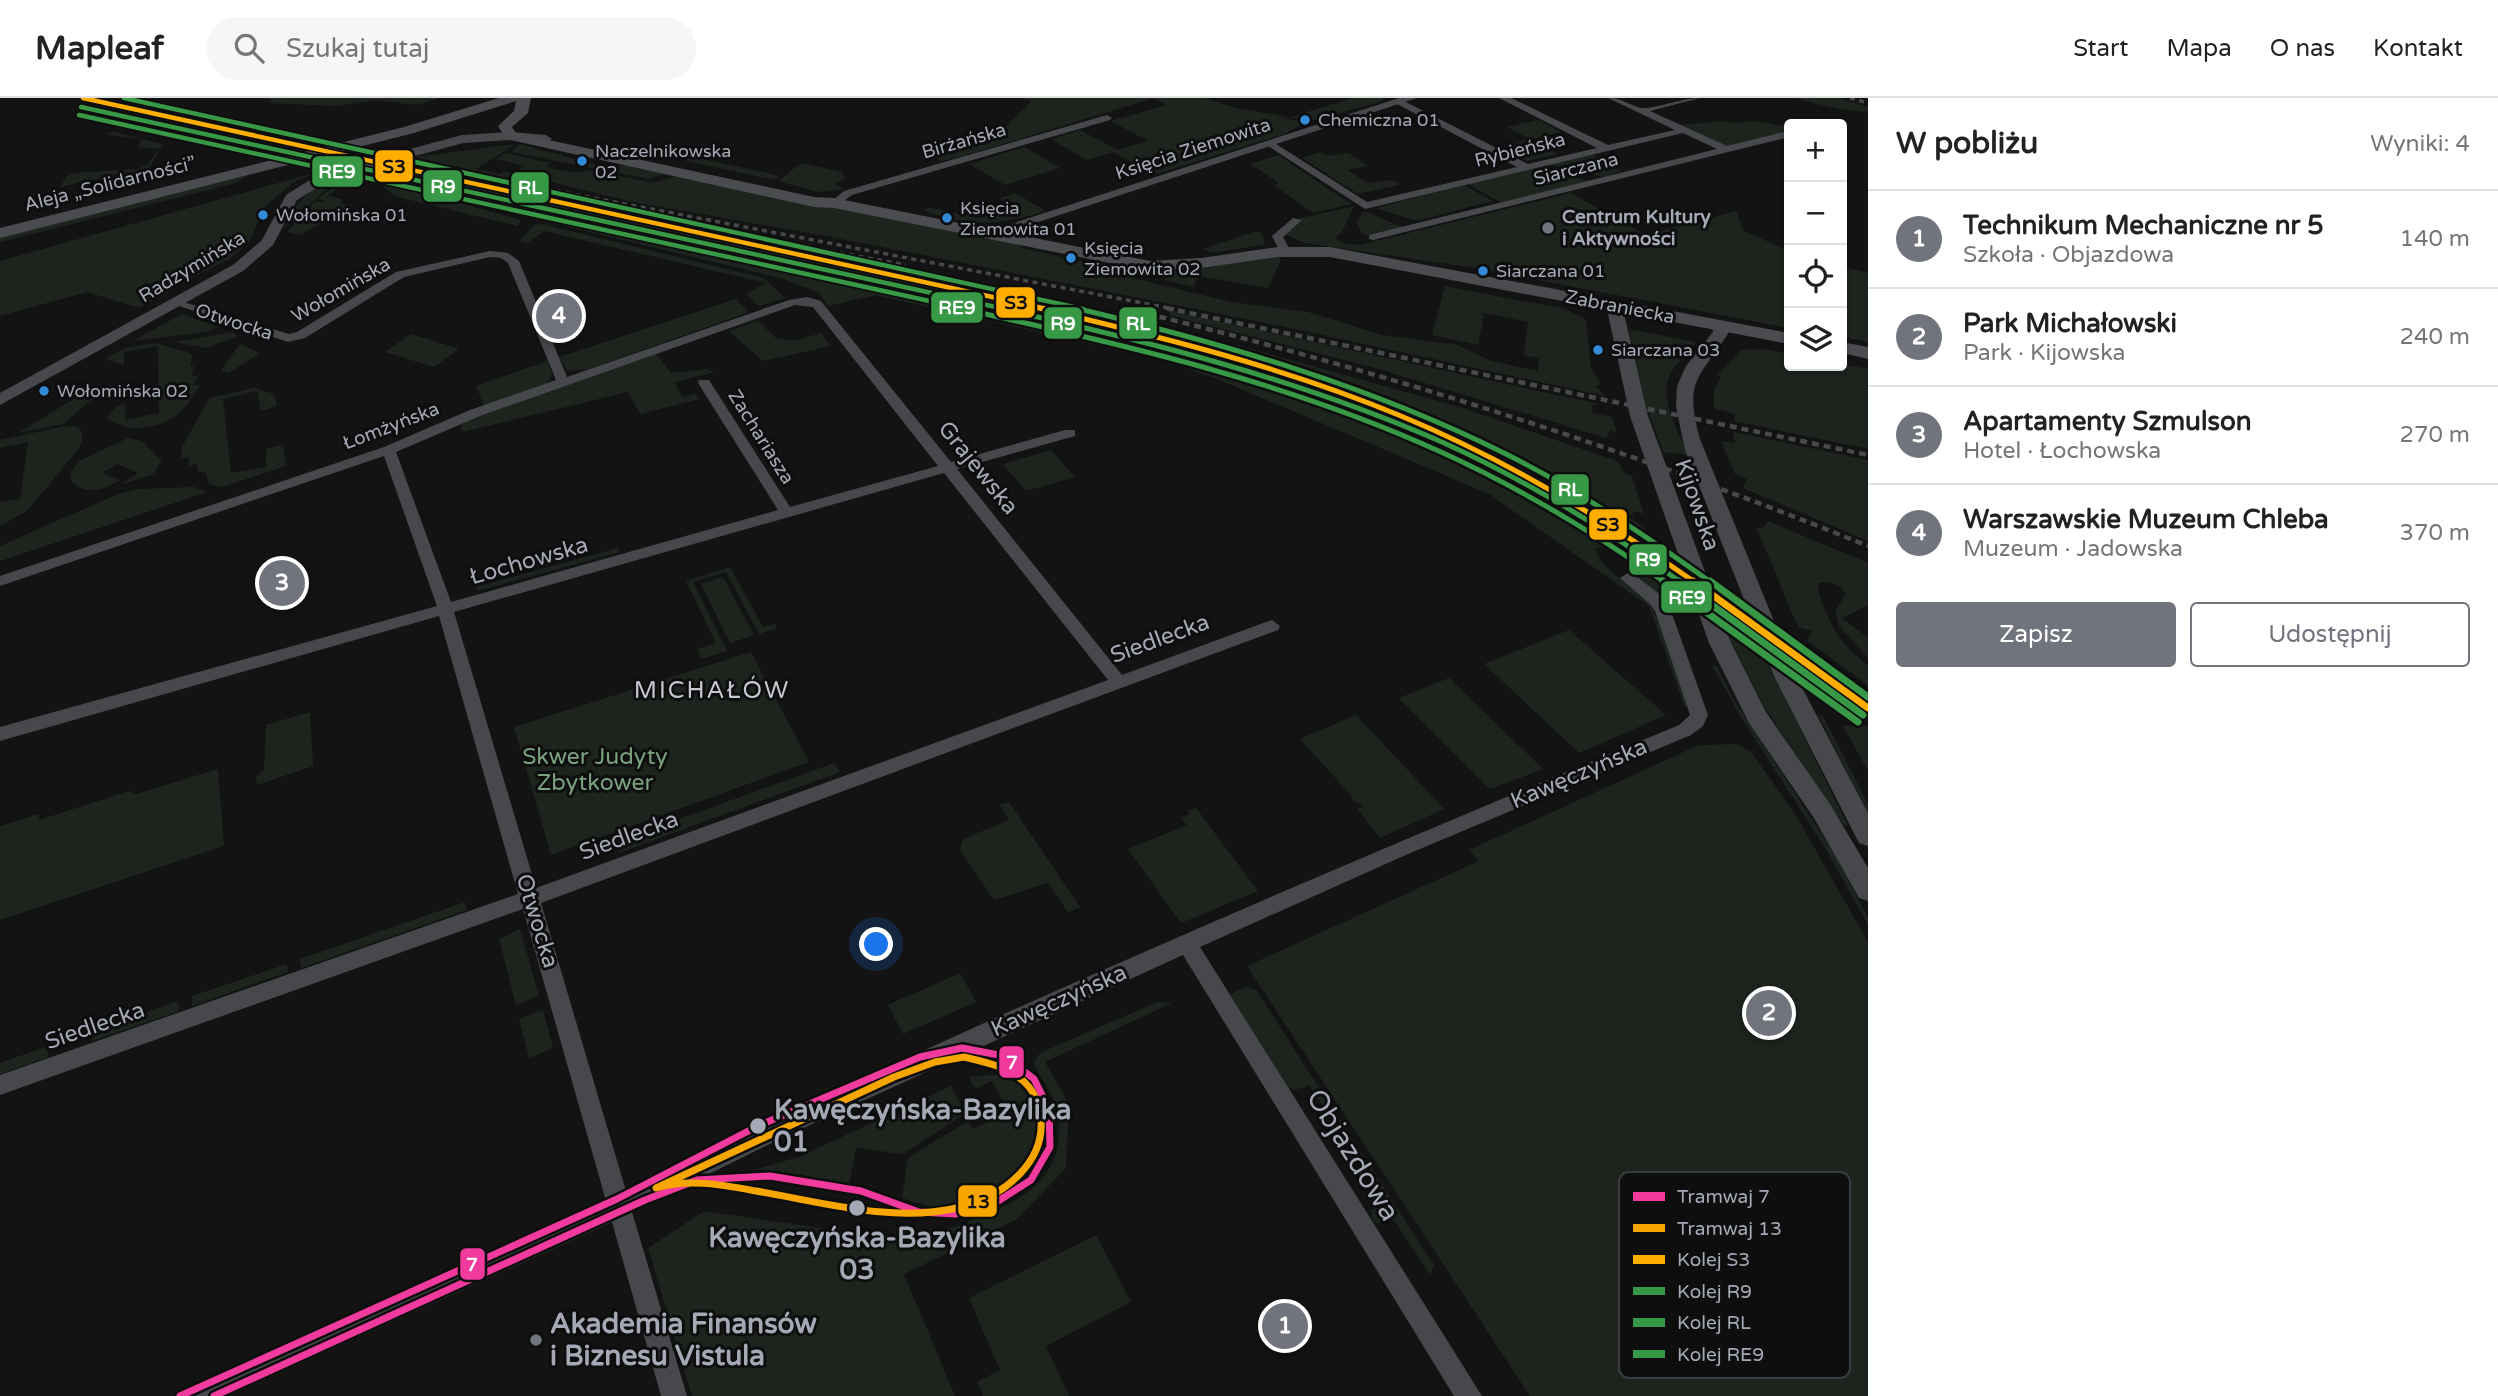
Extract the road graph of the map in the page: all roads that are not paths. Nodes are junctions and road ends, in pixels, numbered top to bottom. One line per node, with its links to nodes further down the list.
1 (482, 98): 22 (main road, Aleja „Solidarności”)
2 (513, 98): 23 (main road, Aleja „Solidarności”)
3 (1504, 98): 15 (street)
4 (1613, 98): 7 (street)
5 (1695, 98): 7 (street)
6 (1406, 100): 14 (street, Księcia Ziemowita); 18 (street)
7 (1643, 110): 11 (street)
8 (524, 111): 10 (main road); 13 (main road)
9 (1107, 118): 20 (street, Birżańska)
10 (509, 130): 13 (street, Radzymińska); 20 (main road); 28 (street, Radzymińska)
11 (1685, 130): 15 (street, Rybieńska); 16 (street)
12 (1784, 135): 16 (street, Siarczana)
13 (546, 138): 20 (main road)
14 (1270, 144): 18 (street, Rybieńska); 24 (street, Księcia Ziemowita)
15 (1605, 148): 17 (street, Rybieńska)
16 (1725, 149): 19 (street, Siarczana)
17 (1591, 151): 18 (street, Rybieńska); 19 (street)
18 (1525, 167)
19 (1633, 172): 25 (street, Siarczana)
20 (834, 203): 24 (main road)
21 (1297, 220): 26 (street)
22 (0, 221)
23 (0, 233)
24 (987, 234): 26 (main road)
25 (1373, 237)
26 (1284, 250): 29 (main road, Zabraniecka)
27 (793, 302): 35 (street, Łomżyńska); 40 (street, Grajewska)
28 (176, 303): 31 (street, Otwocka); 37 (street, Radzymińska)
29 (1614, 305): 30 (main road, Zabraniecka); 49 (street, Kijowska)
30 (1719, 325): 32 (main road, Zabraniecka); 48 (street, Kijowska)
31 (293, 338): 35 (street, Wołomińska)
32 (1784, 338)
33 (1847, 349): 34 (main road)
34 (1868, 353)
35 (562, 382): 39 (street, Łomżyńska)
36 (704, 383): 41 (street, Zachariasza)
37 (0, 400)
38 (1070, 433): 40 (street, Łochowska)
39 (389, 450): 43 (street, Łomżyńska); 44 (street, Otwocka)
40 (948, 467): 41 (street, Łochowska); 46 (street, Grajewska)
41 (786, 512): 44 (street, Łochowska)
42 (1628, 578): 51 (street, Kawęczyńska)
43 (0, 581)
44 (446, 608): 47 (street, Łochowska); 50 (street, Otwocka)
45 (1272, 625): 46 (street, Siedlecka)
46 (1117, 680): 50 (street, Siedlecka)
47 (0, 734)
48 (1868, 836)
49 (1868, 890)
50 (530, 898): 52 (street, Siedlecka); 53 (street, Otwocka)
51 (1188, 945): 53 (street, Kawęczyńska); 56 (street, Objazdowa)
52 (0, 1085)
53 (618, 1207): 54 (street, Kawęczyńska); 55 (street, Otwocka)
54 (199, 1396)
55 (674, 1396)
56 (1469, 1396)

